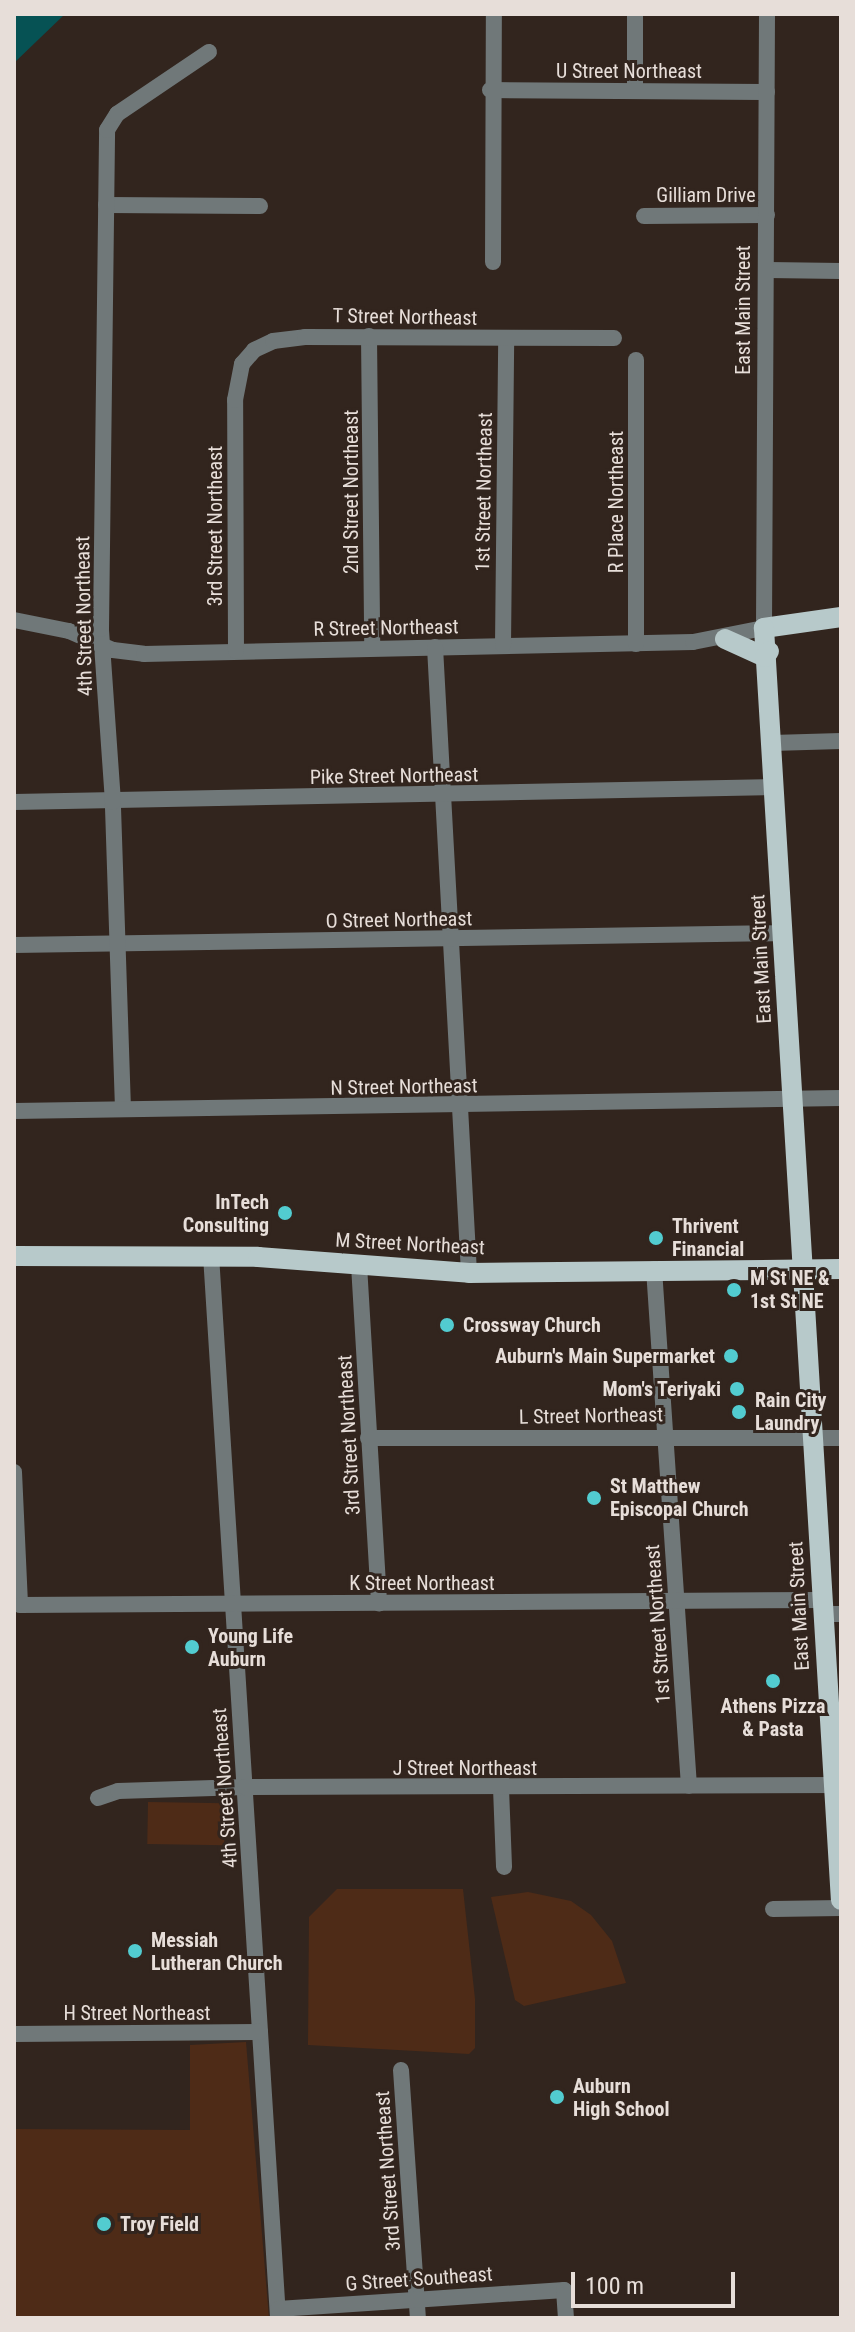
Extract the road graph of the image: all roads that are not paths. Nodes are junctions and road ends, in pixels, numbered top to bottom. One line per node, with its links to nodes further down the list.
1 (494, 14): 5 (street)
2 (635, 14): 6 (street)
3 (767, 14): 7 (street, East Main Street)
4 (209, 52): 8 (street, 4th Street Northeast)
5 (490, 90): 6 (street, U Street Northeast); 12 (street)
6 (635, 90): 7 (street, U Street Northeast)
7 (767, 92): 10 (street, East Main Street)
8 (106, 205): 9 (street); 27 (street, 4th Street Northeast)
9 (260, 206)
10 (767, 215): 11 (street, Gilliam Drive); 13 (street, East Main Street)
11 (644, 216)
12 (493, 262)
13 (768, 270): 14 (street); 23 (street, East Main Street)
14 (841, 271)
15 (369, 336): 17 (street, T Street Northeast); 19 (street, T Street Northeast); 29 (street, 2nd Street Northeast)
16 (614, 338): 17 (street, T Street Northeast)
17 (506, 339): 26 (street, 1st Street Northeast)
18 (636, 360): 25 (street, R Place Northeast)
19 (235, 400): 30 (street, 3rd Street Northeast)
20 (841, 617): 22 (main road)
21 (14, 620): 27 (street, R Street Northeast)
22 (799, 620): 23 (main road); 31 (main road)
23 (764, 628): 24 (street, R Street Northeast); 31 (main road, East Main Street)
24 (725, 639): 25 (street, R Street Northeast); 31 (main road)
25 (636, 644): 26 (street, R Street Northeast)
26 (503, 645): 28 (street, R Street Northeast)
27 (101, 647): 30 (street, R Street Northeast); 37 (street, 4th Street Northeast)
28 (435, 647): 29 (street, R Street Northeast); 35 (street)
29 (372, 648): 30 (street, R Street Northeast)
30 (236, 651)
31 (765, 657): 33 (main road, East Main Street)
32 (841, 741): 33 (street)
33 (772, 743): 34 (main road, East Main Street)
34 (774, 787): 35 (street, Pike Street Northeast); 38 (main road, East Main Street)
35 (441, 795): 37 (street, Pike Street Northeast); 39 (street)
36 (14, 802): 37 (street, Pike Street Northeast)
37 (113, 802): 40 (street, 4th Street Northeast)
38 (784, 933): 39 (street, O Street Northeast); 42 (main road, East Main Street)
39 (452, 940): 40 (street, O Street Northeast); 44 (street)
40 (118, 944): 41 (street, O Street Northeast); 45 (street, 4th Street Northeast)
41 (14, 945)
42 (793, 1098): 43 (street, N Street Northeast); 44 (street, N Street Northeast); 51 (main road, East Main Street)
43 (841, 1098)
44 (462, 1107): 45 (street, N Street Northeast); 53 (street)
45 (123, 1109): 46 (street, N Street Northeast)
46 (14, 1111)
47 (211, 1255): 48 (main road, M Street Northeast); 49 (main road, M Street Northeast); 60 (street, 4th Street Northeast)
48 (14, 1256)
49 (359, 1265): 53 (main road, M Street Northeast); 55 (street, 3rd Street Northeast)
50 (654, 1269): 51 (main road, M Street Northeast); 53 (main road, M Street Northeast); 54 (street, 1st Street Northeast)
51 (803, 1269): 52 (main road, M Street Northeast); 56 (main road, East Main Street)
52 (841, 1269)
53 (469, 1273)
54 (665, 1435): 55 (street, L Street Northeast); 56 (street, L Street Northeast); 59 (street, 1st Street Northeast)
55 (368, 1438): 61 (street, 3rd Street Northeast)
56 (813, 1438): 57 (street, L Street Northeast); 62 (main road, East Main Street)
57 (841, 1438)
58 (14, 1472): 60 (street, K Street Northeast)
59 (676, 1601): 61 (street, K Street Northeast); 62 (street, K Street Northeast); 64 (street, 1st Street Northeast)
60 (233, 1603): 61 (street, K Street Northeast); 65 (street, 4th Street Northeast)
61 (379, 1603)
62 (829, 1610): 63 (main road, East Main Street)
63 (838, 1785): 64 (street, J Street Northeast); 69 (main road, East Main Street)
64 (689, 1786): 66 (street, J Street Northeast)
65 (245, 1787): 66 (street, J Street Northeast); 67 (street, J Street Northeast); 73 (street, 4th Street Northeast)
66 (501, 1788): 68 (street)
67 (98, 1798)
68 (504, 1867)
69 (840, 1874): 70 (main road, East Main Street)
70 (841, 1900)
71 (841, 1908): 72 (street)
72 (773, 1909)
73 (260, 2032): 74 (street, H Street Northeast); 77 (street, 4th Street Northeast)
74 (14, 2034)
75 (401, 2070): 76 (street, 3rd Street Northeast)
76 (417, 2300): 77 (street, G Street Southeast); 78 (street, 3rd Street Northeast); 79 (street, G Street Southeast)
77 (278, 2313)
78 (418, 2318)
79 (566, 2318)

